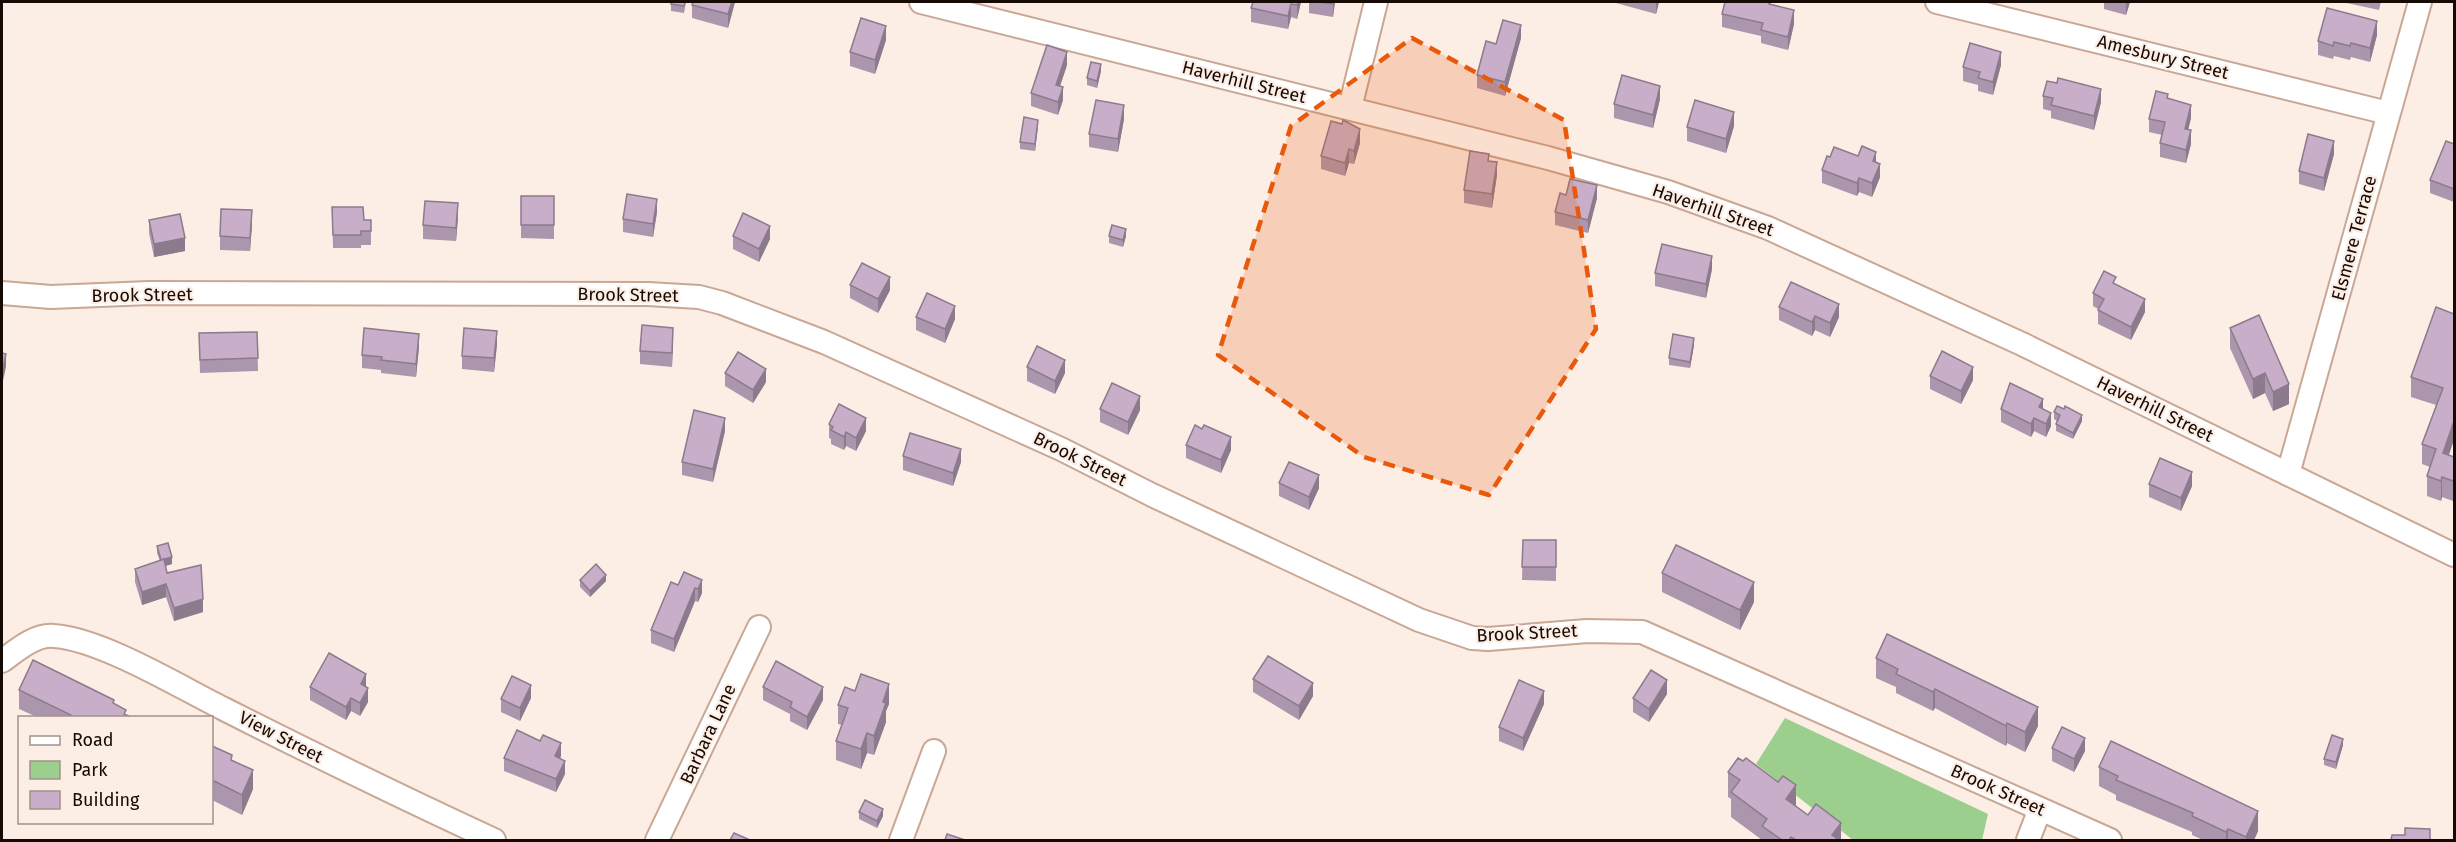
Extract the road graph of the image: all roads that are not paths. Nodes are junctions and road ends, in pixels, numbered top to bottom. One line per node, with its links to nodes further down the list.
1 (921, 2): 5 (street, Haverhill Street)
2 (1376, 2): 5 (street)
3 (1937, 2): 6 (street, Amesbury Street)
4 (2420, 2): 6 (street, Elsmere Terrace)
5 (1350, 108): 8 (street, Haverhill Street)
6 (2388, 113): 8 (street, Elsmere Terrace)
7 (2, 293): 13 (street, Brook Street)
8 (2288, 474): 9 (street, Haverhill Street)
9 (2454, 555)
10 (759, 627): 15 (street, Barbara Lane)
11 (2, 661): 14 (street, View Street)
12 (934, 751): 16 (street)
13 (2040, 809): 17 (street); 18 (street, Brook Street)
14 (494, 840)
15 (657, 840)
16 (901, 840)
17 (2028, 840)
18 (2110, 840)

